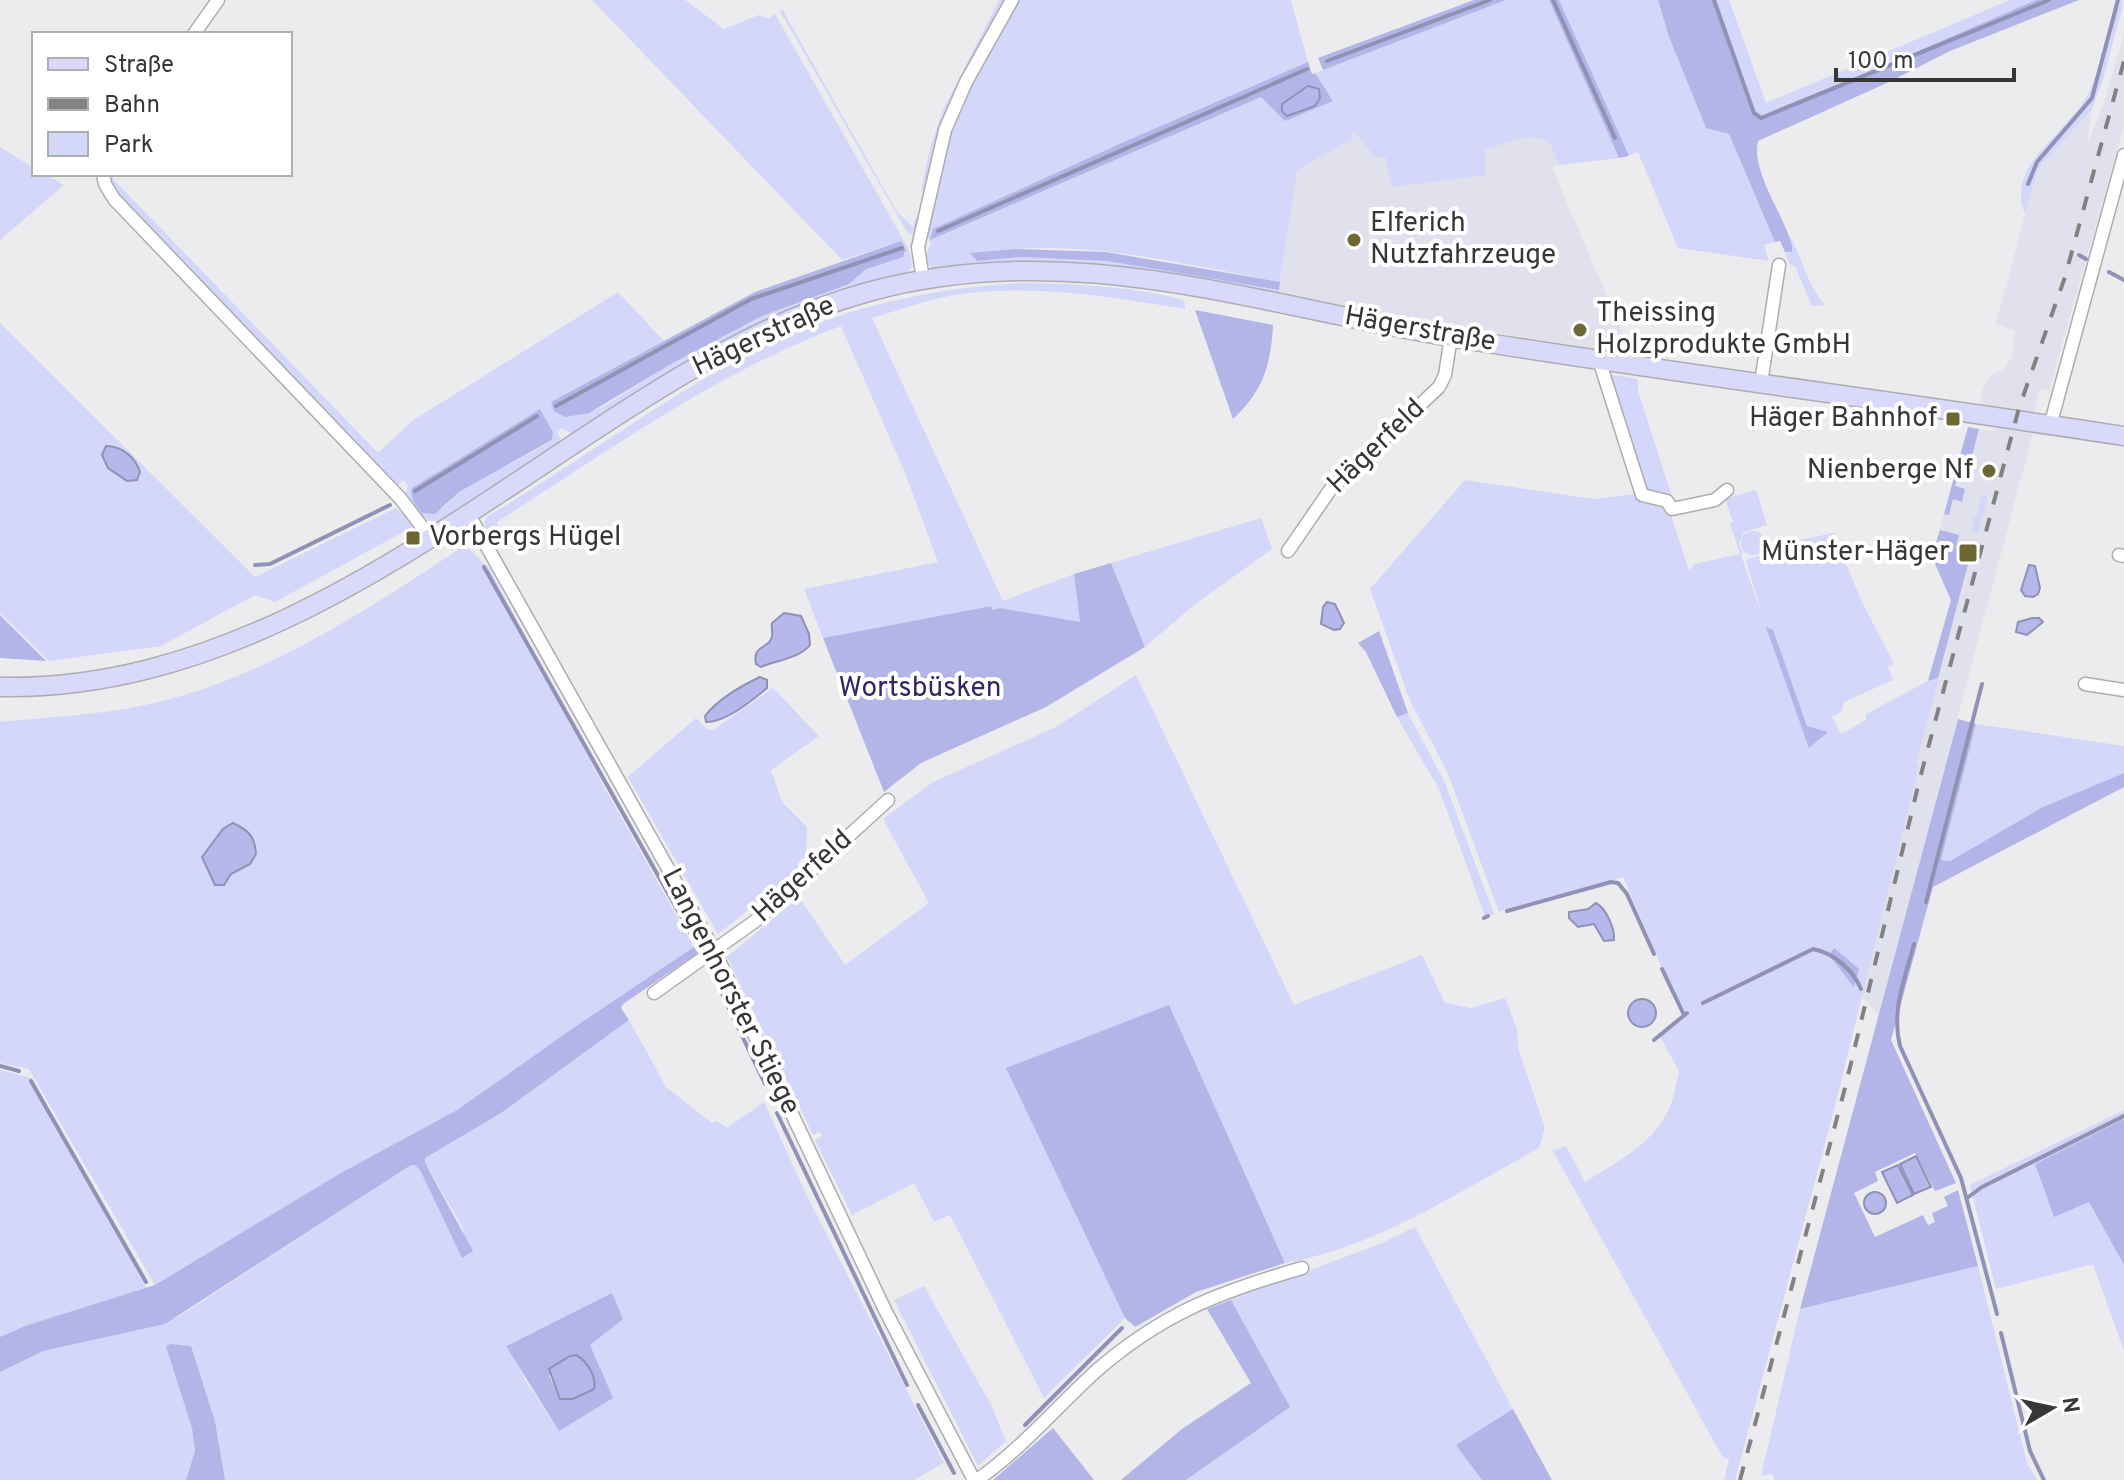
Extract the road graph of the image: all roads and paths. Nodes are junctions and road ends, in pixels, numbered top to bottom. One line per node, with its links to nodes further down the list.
1 (218, 0): 3 (street)
2 (1012, 0): 7 (street)
3 (195, 32)
4 (2124, 155): 11 (street)
5 (103, 176): 15 (street)
6 (1779, 265): 10 (street)
7 (923, 280): 8 (main road, Hägerstraße); 14 (main road, Hägerstraße)
8 (1451, 337): 9 (main road, Hägerstraße); 16 (street, Hägerfeld)
9 (1599, 360): 10 (main road, Hägerstraße); 13 (street)
10 (1761, 383): 11 (main road, Hägerstraße)
11 (2050, 426): 12 (main road, Hägerstraße)
12 (2124, 436)
13 (1727, 490)
14 (468, 513): 15 (main road, Hägerstraße); 21 (street, Langenhorster Stiege)
15 (430, 537): 18 (main road, Hägerstraße)
16 (1288, 551)
17 (2085, 684): 19 (street)
18 (0, 687)
19 (2124, 690)
20 (888, 800): 21 (street, Hägerfeld)
21 (715, 952): 22 (street, Hägerfeld); 24 (street, Langenhorster Stiege)
22 (654, 993)
23 (1302, 1268): 24 (street, Langenhorster Stiege)
24 (972, 1479)

